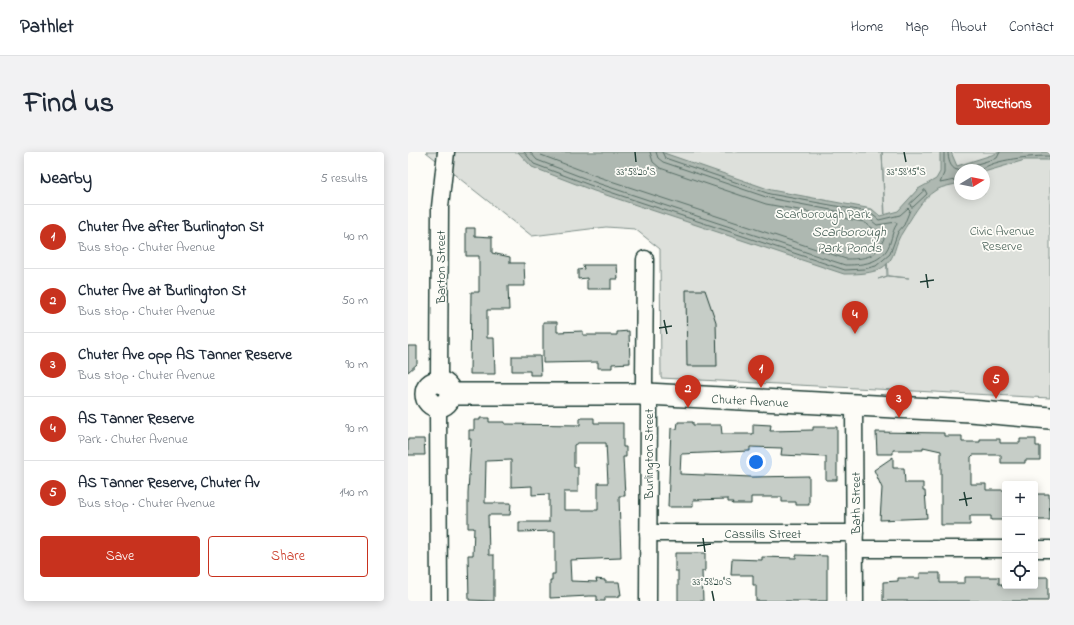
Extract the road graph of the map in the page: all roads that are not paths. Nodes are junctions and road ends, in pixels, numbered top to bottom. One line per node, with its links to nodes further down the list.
1 (446, 152): 3 (street, Barton Street)
2 (645, 259): 4 (street, Burlington Street)
3 (432, 394): 4 (main road, Chuter Avenue); 12 (street, Barton Street)
4 (646, 394): 5 (main road, Chuter Avenue); 7 (street, Burlington Street)
5 (854, 405): 6 (main road, Chuter Avenue); 8 (street, Bath Street)
6 (1050, 418)
7 (648, 532): 8 (street, Cassilis Street); 13 (street, Burlington Street)
8 (855, 541): 9 (street, Cassilis Street); 14 (street, Bath Street)
9 (1002, 549)
10 (1038, 549): 11 (street)
11 (1050, 549)
12 (439, 601)
13 (648, 601)
14 (855, 601)

